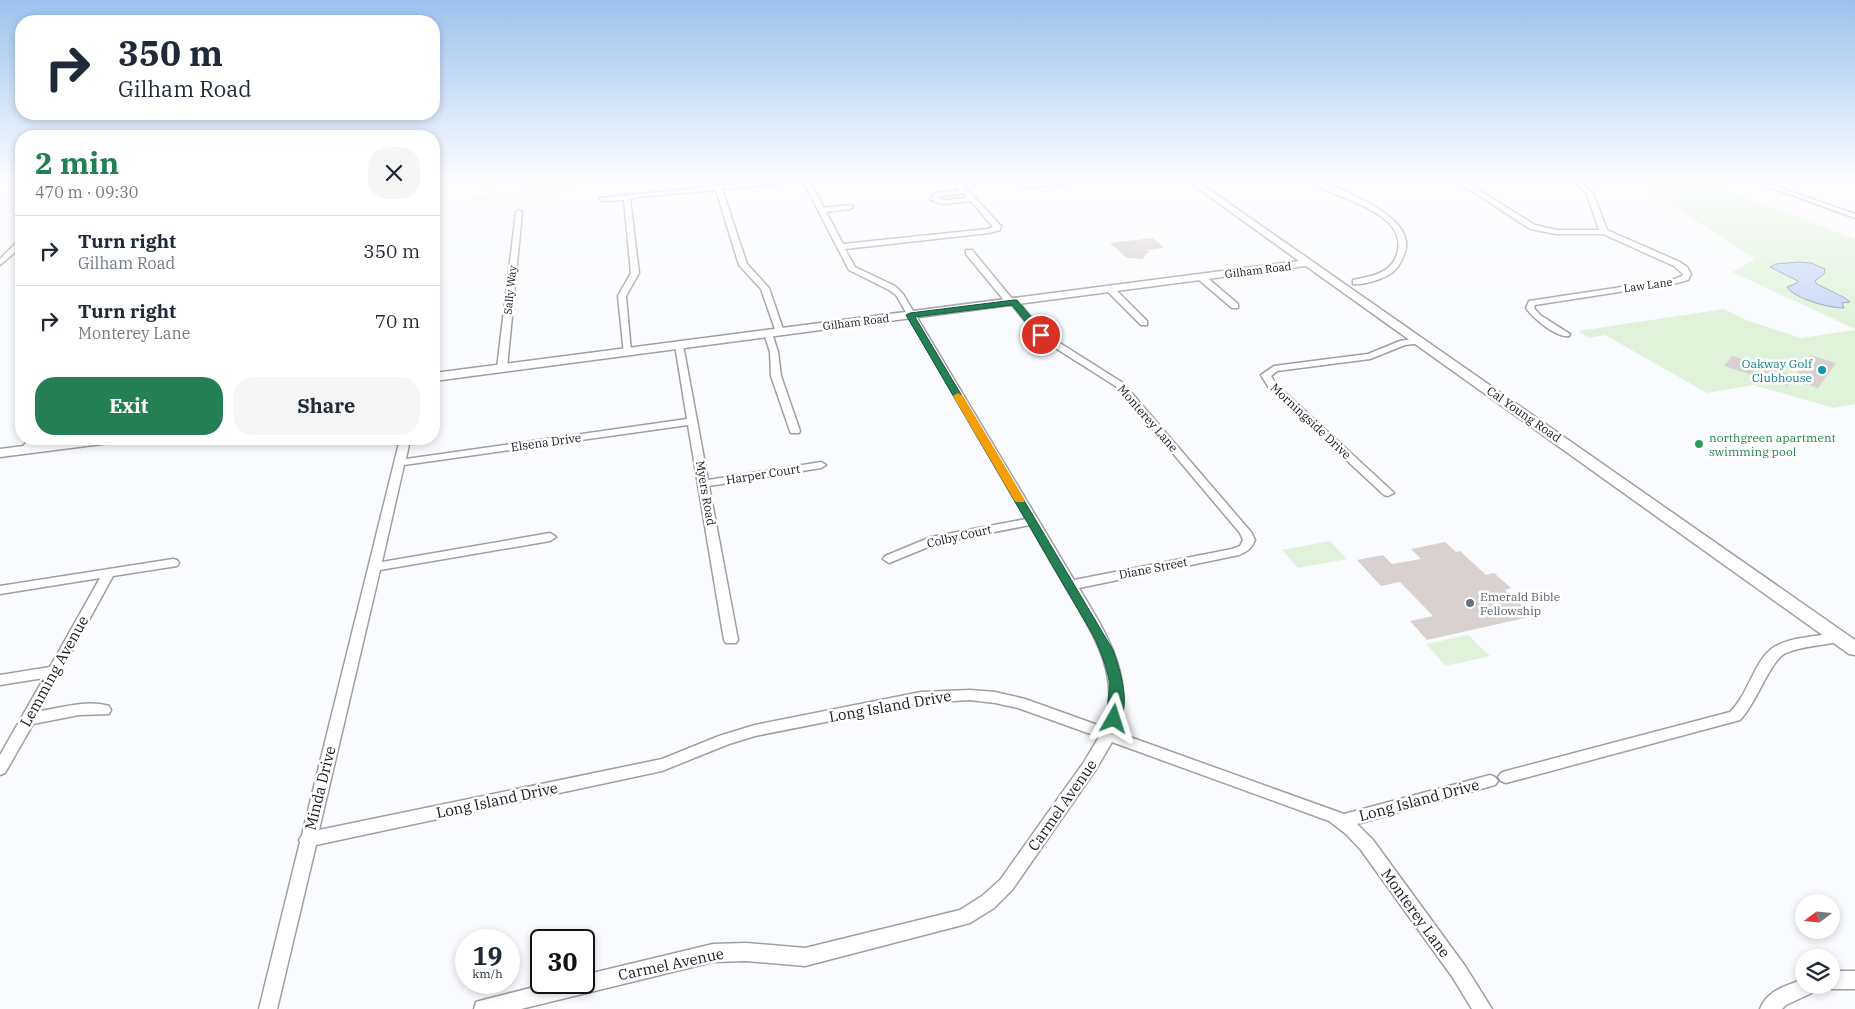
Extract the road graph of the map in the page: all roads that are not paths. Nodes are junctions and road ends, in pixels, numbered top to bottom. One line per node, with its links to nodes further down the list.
1 (517, 228): 29 (street, Sally Way)
2 (630, 228): 28 (street)
3 (731, 228): 23 (street)
4 (830, 228): 11 (street, Carmel Avenue)
5 (996, 228): 11 (street)
6 (1259, 228): 15 (street, Cal Young Road)
7 (1396, 228): 17 (street)
8 (1538, 228): 10 (street)
9 (1601, 228): 10 (street)
10 (1604, 232): 25 (street, Law Lane)
11 (840, 247): 21 (street, Carmel Avenue)
12 (15, 249): 14 (street)
13 (969, 252): 19 (street)
14 (0, 263)
15 (1309, 263): 16 (street, Gilham Road); 26 (street, Cal Young Road)
16 (1201, 277): 18 (street, Gilham Road); 20 (street)
17 (1356, 282)
18 (1111, 290): 19 (street, Gilham Road); 22 (street)
19 (1013, 302): 21 (street, Gilham Road); 42 (street, Monterey Lane)
20 (1235, 306)
21 (910, 315): 23 (street, Gilham Road); 40 (street, Carmel Avenue)
22 (1144, 322)
23 (780, 332): 24 (street, Gilham Road)
24 (768, 334): 27 (street, Gilham Road); 32 (street)
25 (1566, 334)
26 (1419, 341): 39 (street, Morningside Drive); 49 (street, Cal Young Road)
27 (679, 345): 28 (street, Gilham Road); 31 (street, Myers Road)
28 (627, 352): 29 (street, Gilham Road)
29 (502, 368): 30 (street, Gilham Road)
30 (440, 376)
31 (693, 420): 36 (street, Elsena Drive); 38 (street, Myers Road)
32 (794, 431)
33 (27, 445): 35 (street)
34 (402, 445): 36 (street, Minda Drive)
35 (0, 453)
36 (398, 463): 45 (street, Minda Drive)
37 (821, 465): 38 (street, Harper Court)
38 (704, 484): 50 (street, Myers Road)
39 (1388, 493)
40 (1032, 521): 43 (street, Colby Court); 47 (street, Carmel Avenue)
41 (550, 538): 45 (street)
42 (1235, 552): 47 (street, Diane Street)
43 (889, 559)
44 (173, 563): 46 (street)
45 (374, 567): 59 (street, Minda Drive)
46 (109, 573): 48 (street); 52 (street, Lemming Avenue)
47 (1071, 585): 56 (street, Carmel Avenue)
48 (0, 590)
49 (1839, 637): 51 (street, Cal Young Road); 58 (street, Long Island Drive)
50 (731, 640)
51 (1855, 649)
52 (54, 671): 53 (street); 55 (street, Lemming Avenue)
53 (0, 680)
54 (104, 710): 55 (street)
55 (28, 719): 57 (street, Lemming Avenue)
56 (1108, 735): 58 (street, Long Island Drive); 59 (street, Long Island Drive); 64 (street, Carmel Avenue)
57 (0, 769)
58 (1343, 821): 65 (street, Monterey Lane)
59 (307, 840): 63 (street, Minda Drive)
60 (1840, 980): 61 (street)
61 (1855, 980)
62 (1795, 991): 66 (street)
63 (268, 1009)
64 (482, 1009)
65 (1483, 1009)
66 (1769, 1009)

